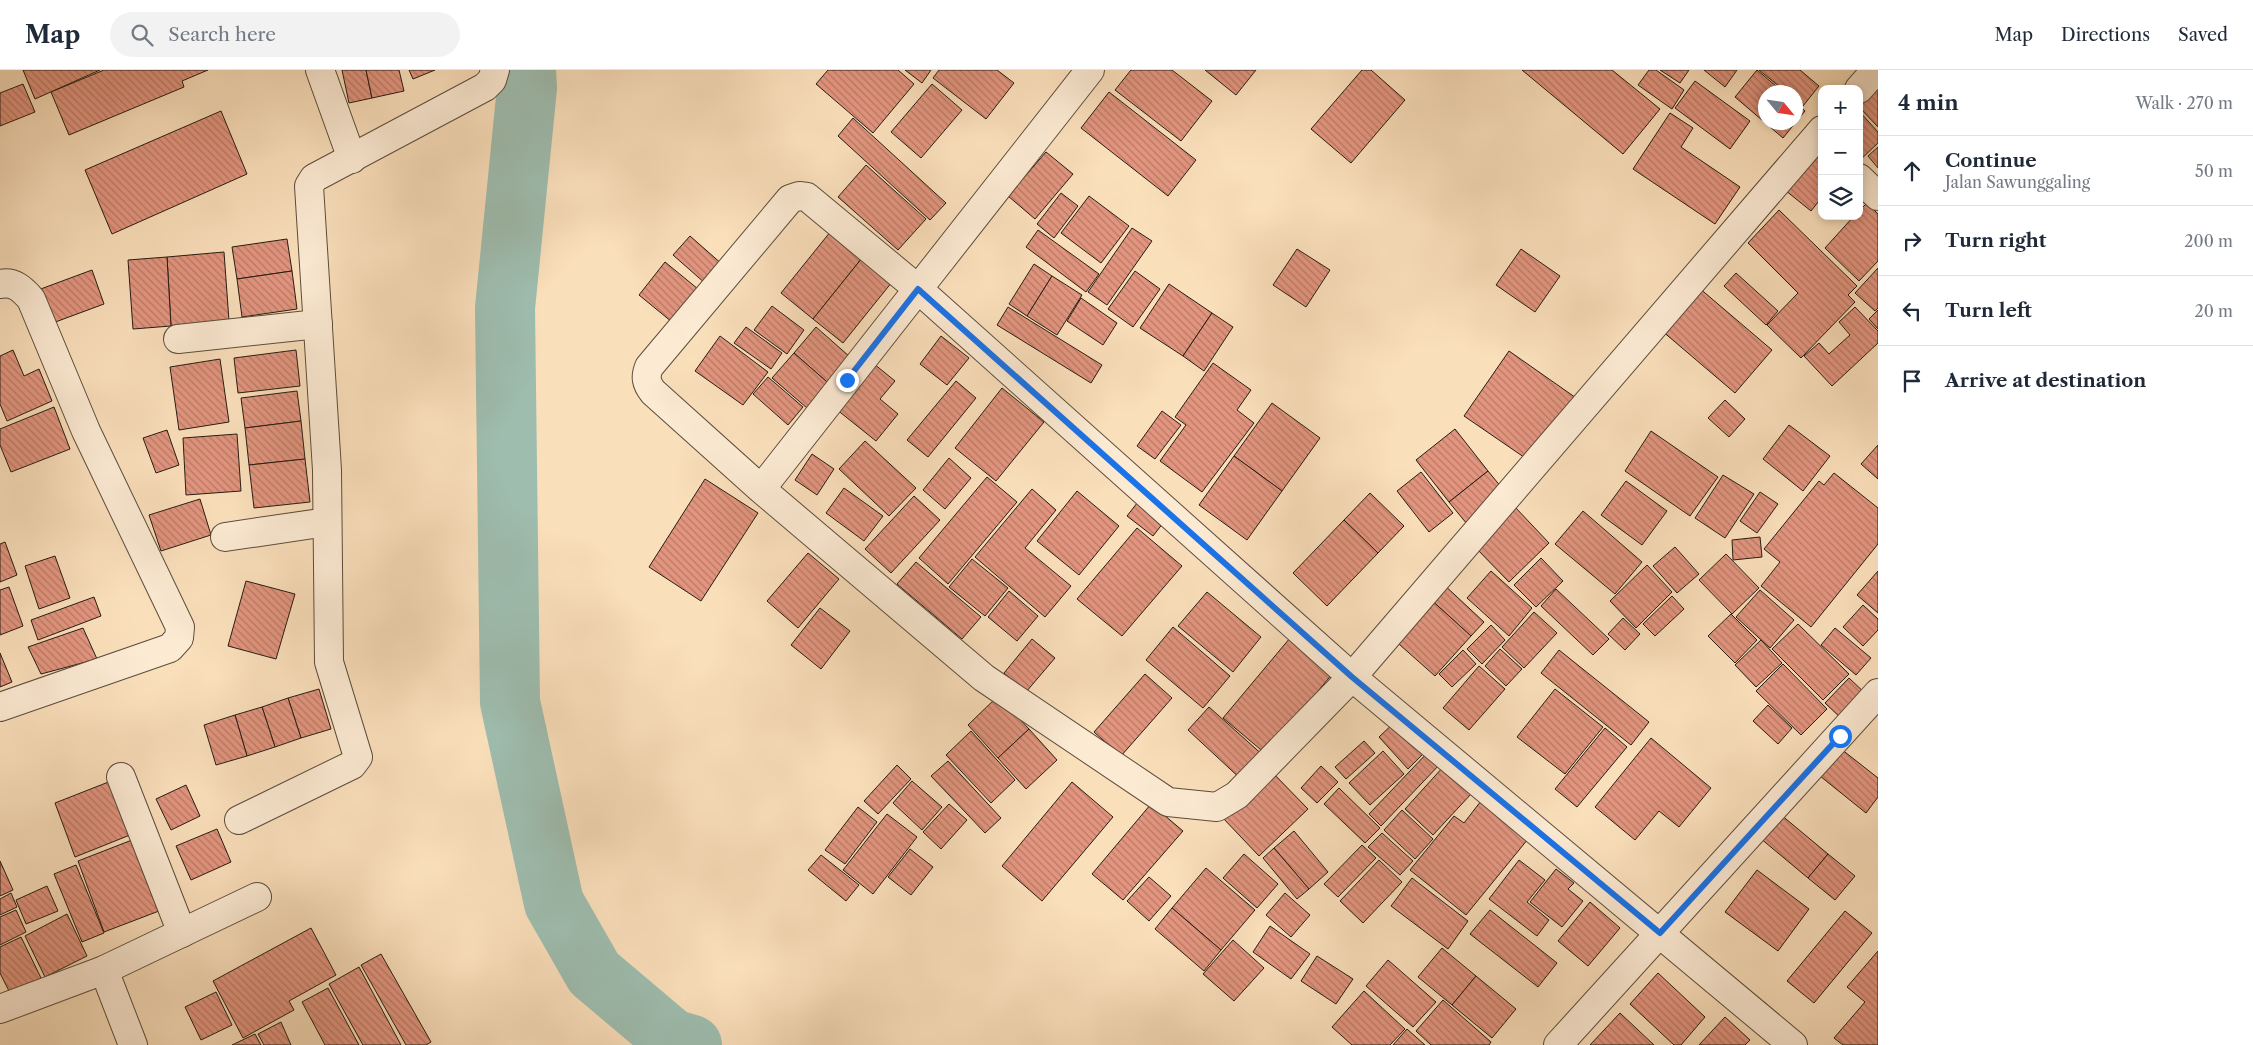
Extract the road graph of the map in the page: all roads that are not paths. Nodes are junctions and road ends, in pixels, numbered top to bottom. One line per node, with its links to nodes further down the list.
1 (320, 70): 7 (street)
2 (494, 70): 7 (street)
3 (1090, 70): 11 (street)
4 (1876, 70): 5 (street)
5 (1863, 85)
6 (1818, 139): 17 (street)
7 (352, 159): 12 (street)
8 (1863, 182): 9 (street)
9 (1878, 196)
10 (0, 284): 19 (street)
11 (918, 289): 14 (street); 14 (street); 17 (street)
12 (318, 324): 13 (street); 15 (street)
13 (178, 339)
14 (761, 489): 17 (street)
15 (327, 522): 16 (street); 21 (street)
16 (225, 537)
17 (1352, 677): 24 (street)
18 (1878, 693): 24 (street)
19 (0, 707)
20 (121, 777): 23 (street)
21 (239, 820)
22 (257, 897): 23 (street)
23 (182, 933): 25 (street)
24 (1660, 933): 28 (street); 29 (street)
25 (104, 970): 26 (street); 27 (street)
26 (0, 1009)
27 (133, 1045)
28 (1558, 1045)
29 (1793, 1045)

